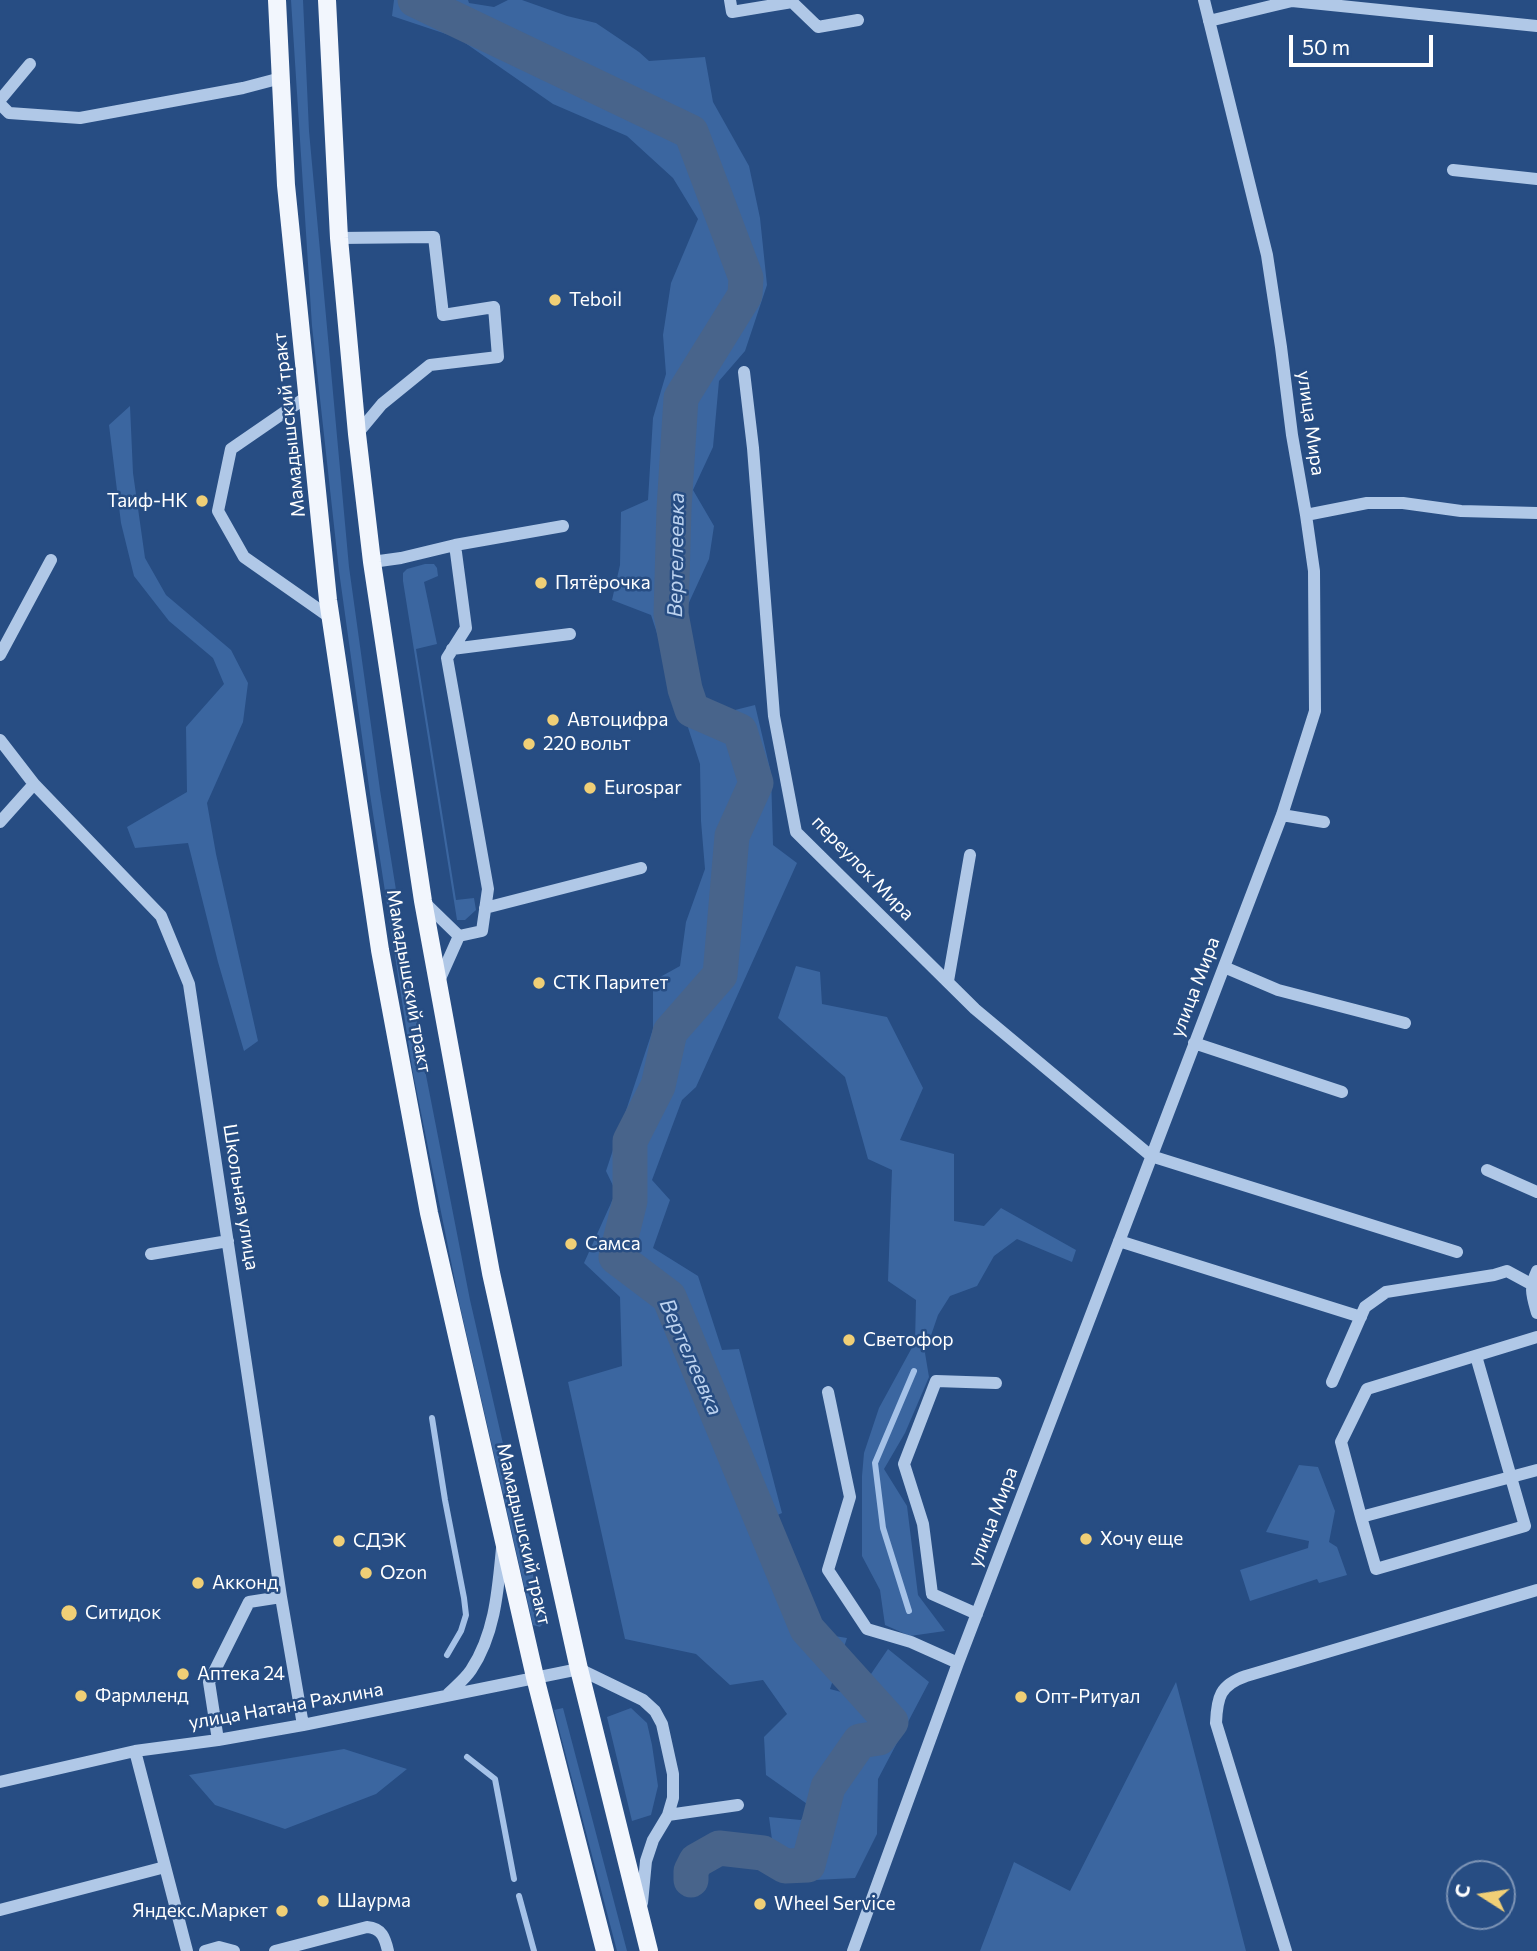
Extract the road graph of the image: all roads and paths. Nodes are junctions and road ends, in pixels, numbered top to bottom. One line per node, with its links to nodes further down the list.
1 (277, 0): 9 (main road, Мамадышский тракт)
2 (327, 0): 13 (main road, Мамадышский тракт)
3 (730, 0): 5 (street)
4 (1203, 0): 6 (street, улица Мира)
5 (858, 20)
6 (1209, 21): 7 (street); 18 (street, улица Мира)
7 (1537, 26)
8 (30, 64): 10 (street)
9 (281, 78): 10 (street); 15 (main road, Мамадышский тракт)
10 (3, 106)
11 (1453, 170): 12 (street)
12 (1537, 179)
13 (340, 238): 16 (main road, Мамадышский тракт); 16 (street)
14 (744, 372): 38 (street, переулок Мира)
15 (307, 396): 23 (main road, Мамадышский тракт); 23 (street)
16 (357, 434): 22 (main road, Мамадышский тракт)
17 (1537, 513): 18 (street)
18 (1306, 515): 29 (street, улица Мира)
19 (563, 526): 20 (street)
20 (455, 545): 22 (street); 25 (street)
21 (51, 561): 26 (street)
22 (372, 562): 34 (main road, Мамадышский тракт)
23 (331, 618): 62 (main road, Мамадышский тракт)
24 (570, 634): 25 (street)
25 (453, 649): 35 (street)
26 (0, 655)
27 (0, 740): 28 (street, Школьная улица)
28 (34, 784): 30 (street); 46 (street, Школьная улица)
29 (1282, 815): 31 (street); 37 (street, улица Мира)
30 (0, 822)
31 (1324, 822)
32 (970, 855): 38 (street)
33 (641, 867): 35 (street)
34 (423, 901): 36 (street); 39 (main road, Мамадышский тракт)
35 (485, 908): 36 (street)
36 (459, 936): 39 (street)
37 (1224, 967): 40 (street); 41 (street, улица Мира)
38 (948, 981): 43 (street, переулок Мира)
39 (438, 984): 67 (main road, Мамадышский тракт)
40 (1405, 1023)
41 (1194, 1043): 42 (street); 43 (street, улица Мира)
42 (1342, 1091)
43 (1151, 1156): 47 (street, улица Мира); 48 (street)
44 (1487, 1170): 45 (street)
45 (1537, 1192)
46 (228, 1241): 49 (street); 64 (street, Школьная улица)
47 (1119, 1241): 53 (street); 65 (street, улица Мира)
48 (1457, 1252)
49 (150, 1254)
50 (1537, 1271): 51 (street)
51 (1534, 1282): 52 (street); 53 (street)
52 (1537, 1313)
53 (1360, 1317): 56 (street)
54 (1537, 1337): 55 (street)
55 (1476, 1356): 60 (street); 61 (street)
56 (1332, 1382)
57 (996, 1383): 65 (street)
58 (828, 1392): 66 (street)
59 (1537, 1471): 60 (street)
60 (1511, 1477): 61 (street); 61 (street)
61 (1361, 1517)
62 (503, 1533): 68 (main road, Мамадышский тракт); 69 (street)
63 (1537, 1590): 87 (street)
64 (281, 1597): 70 (street, Школьная улица); 71 (street)
65 (977, 1614): 66 (street, улица Мира)
66 (958, 1662): 86 (street, улица Мира)
67 (579, 1669): 68 (street, улица Натана Рахлина); 75 (street); 78 (main road, Мамадышский тракт)
68 (535, 1677): 69 (street, улица Натана Рахлина); 84 (main road, Мамадышский тракт)
69 (448, 1694): 70 (street, улица Натана Рахлина)
70 (303, 1725): 71 (street, улица Натана Рахлина)
71 (218, 1740): 72 (street, улица Натана Рахлина)
72 (135, 1751): 73 (street, улица Натана Рахлина); 76 (street)
73 (0, 1782)
74 (738, 1805): 75 (street)
75 (668, 1815): 78 (street)
76 (165, 1867): 77 (street); 79 (street)
77 (0, 1910)
78 (642, 1920): 85 (main road, Мамадышский тракт)
79 (187, 1951)
80 (205, 1951): 81 (street)
81 (233, 1951)
82 (275, 1951): 83 (street)
83 (388, 1951)
84 (605, 1951)
85 (649, 1951)
86 (853, 1951)
87 (1286, 1951)

